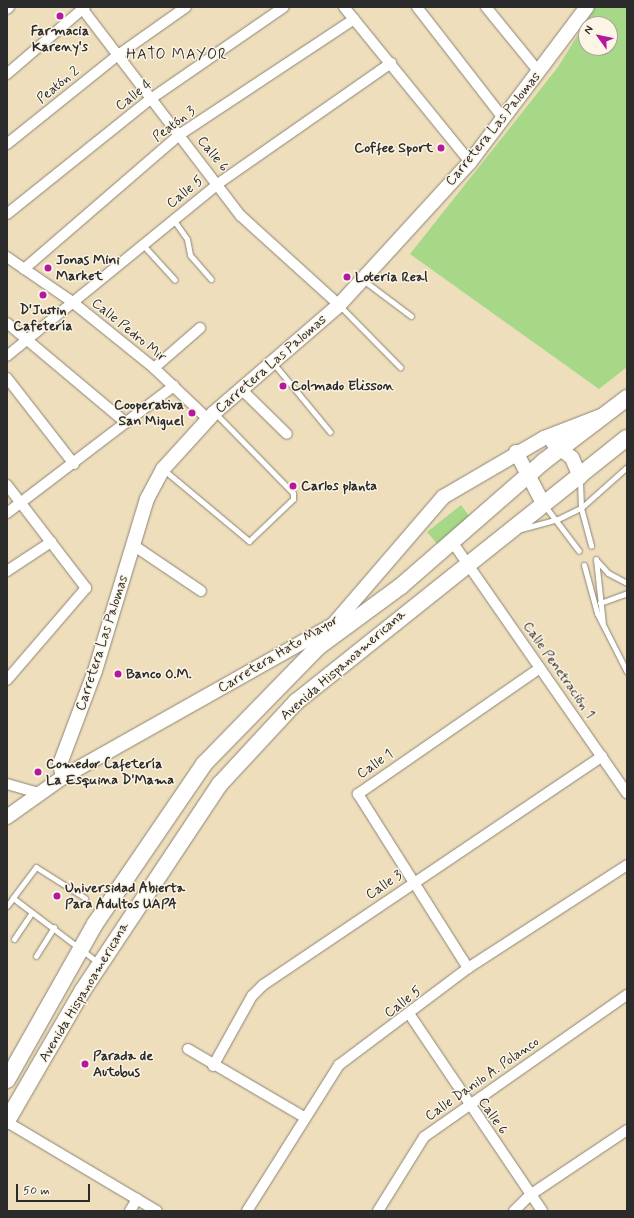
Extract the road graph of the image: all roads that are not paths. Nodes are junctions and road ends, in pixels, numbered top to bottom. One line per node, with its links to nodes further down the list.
1 (186, 7): 9 (street, Peatón 2)
2 (284, 7): 13 (street, Calle 4)
3 (344, 7): 8 (street)
4 (417, 7): 14 (street)
5 (486, 7): 11 (street)
6 (587, 7): 11 (street, Carretera Las Palomas)
7 (83, 8): 9 (street, Calle 6); 12 (street)
8 (354, 19): 10 (street); 15 (street, Peatón 3)
9 (118, 55): 13 (street, Calle 6); 16 (street, Peatón 2)
10 (391, 63): 17 (street); 18 (street, Calle 5)
11 (539, 72): 14 (street, Carretera Las Palomas)
12 (7, 74)
13 (152, 98): 15 (street, Calle 6); 19 (street, Calle 4)
14 (503, 118): 17 (street, Carretera Las Palomas)
15 (179, 135): 18 (street, Calle 6); 23 (street, Peatón 3)
16 (7, 144)
17 (470, 162): 26 (street, Carretera Las Palomas)
18 (219, 183): 20 (street, Calle 5); 28 (street, Calle 6)
19 (7, 214)
20 (173, 219): 21 (street, Calle 5); 24 (lane)
21 (142, 244): 25 (lane); 27 (street, Calle 5)
22 (7, 257): 23 (street, Calle Pedro Mir)
23 (24, 269): 27 (street, Calle Pedro Mir)
24 (211, 279)
25 (175, 280)
26 (362, 280): 28 (street, Carretera Las Palomas); 29 (lane)
27 (71, 301): 32 (street, Calle 5); 36 (street, Calle Pedro Mir)
28 (339, 305): 34 (street, Carretera Las Palomas); 35 (lane)
29 (411, 316)
30 (7, 324): 32 (street)
31 (200, 328): 36 (street)
32 (27, 339): 33 (street, Calle 5); 43 (street)
33 (7, 356)
34 (274, 363): 39 (street, Carretera Las Palomas); 44 (lane)
35 (400, 367)
36 (154, 368): 38 (street, Calle Pedro Mir)
37 (7, 378): 50 (street)
38 (174, 386): 41 (street, Calle Pedro Mir); 43 (street)
39 (241, 389): 41 (street, Carretera Las Palomas); 45 (street)
40 (627, 398): 42 (main road, Avenida Hispanoamericana)
41 (212, 416): 52 (street, Carretera Las Palomas); 52 (lane)
42 (604, 416): 46 (street, Carretera Hato Mayor); 48 (main road, Avenida Hispanoamericana)
43 (126, 424): 50 (street)
44 (330, 432)
45 (287, 434)
46 (544, 438): 48 (street); 49 (street, Carretera Hato Mayor)
47 (627, 438): 54 (main road, Avenida Hispanoamericana)
48 (561, 448): 53 (main road, Avenida Hispanoamericana); 54 (street)
49 (516, 452): 53 (street); 80 (street, Carretera Hato Mayor)
50 (74, 464): 56 (street)
51 (627, 467): 58 (lane)
52 (163, 469): 64 (street, Carretera Las Palomas)
53 (527, 476): 57 (street); 63 (main road, Avenida Hispanoamericana)
54 (580, 477): 57 (main road, Avenida Hispanoamericana); 58 (lane)
55 (7, 485): 56 (street)
56 (20, 503): 59 (street); 62 (street)
57 (544, 505): 60 (lane); 61 (main road, Avenida Hispanoamericana)
58 (581, 508): 60 (lane); 65 (lane)
59 (7, 513)
60 (558, 519): 61 (lane); 66 (lane)
61 (507, 533): 67 (main road, Avenida Hispanoamericana)
62 (51, 542): 69 (street); 78 (street)
63 (453, 543): 67 (street); 93 (main road, Avenida Hispanoamericana)
64 (133, 544): 71 (street); 80 (street, Carretera Las Palomas)
65 (590, 546)
66 (579, 551)
67 (468, 562): 76 (street, Calle Penetración 1); 95 (main road, Avenida Hispanoamericana)
68 (584, 564): 74 (lane)
69 (7, 571)
70 (627, 583): 73 (lane)
71 (202, 592)
72 (627, 593): 73 (lane)
73 (602, 602): 74 (lane); 75 (lane)
74 (595, 604): 75 (lane)
75 (604, 628): 77 (lane)
76 (540, 668): 79 (street, Calle Penetración 1); 86 (street, Calle 1)
77 (627, 672)
78 (7, 680)
79 (602, 756): 82 (street, Calle Penetración 1); 86 (street, Calle 3)
80 (63, 778): 83 (street, Carretera Hato Mayor)
81 (7, 784): 83 (street)
82 (627, 793)
83 (41, 794): 84 (street, Carretera Hato Mayor)
84 (7, 817)
85 (627, 865): 96 (street, Calle 5)
86 (412, 883): 96 (street, Calle 1); 100 (street, Calle 3)
87 (13, 898): 88 (lane); 89 (lane); 90 (lane)
88 (85, 898)
89 (7, 906)
90 (32, 912): 91 (lane); 92 (lane)
91 (54, 927): 93 (lane); 94 (lane)
92 (14, 939)
93 (82, 947): 95 (lane); 101 (main road, Avenida Hispanoamericana)
94 (36, 956)
95 (100, 964): 104 (main road, Avenida Hispanoamericana)
96 (468, 968): 98 (street, Calle 5)
97 (627, 995): 102 (street, Calle Danilo A. Polanco)
98 (410, 1015): 102 (street, Calle 6); 103 (street, Calle 5)
99 (188, 1049): 100 (street)
100 (213, 1066): 103 (street)
101 (7, 1080)
102 (470, 1106): 106 (street, Calle 6); 111 (street, Calle Danilo A. Polanco)
103 (304, 1117): 110 (street, Calle 5)
104 (7, 1122): 107 (street)
105 (627, 1130): 106 (street)
106 (530, 1195): 112 (street); 113 (street, Calle 6)
107 (137, 1199): 108 (street); 109 (street)
108 (130, 1211)
109 (157, 1211)
110 (247, 1211)
111 (378, 1211)
112 (514, 1211)
113 (542, 1211)

